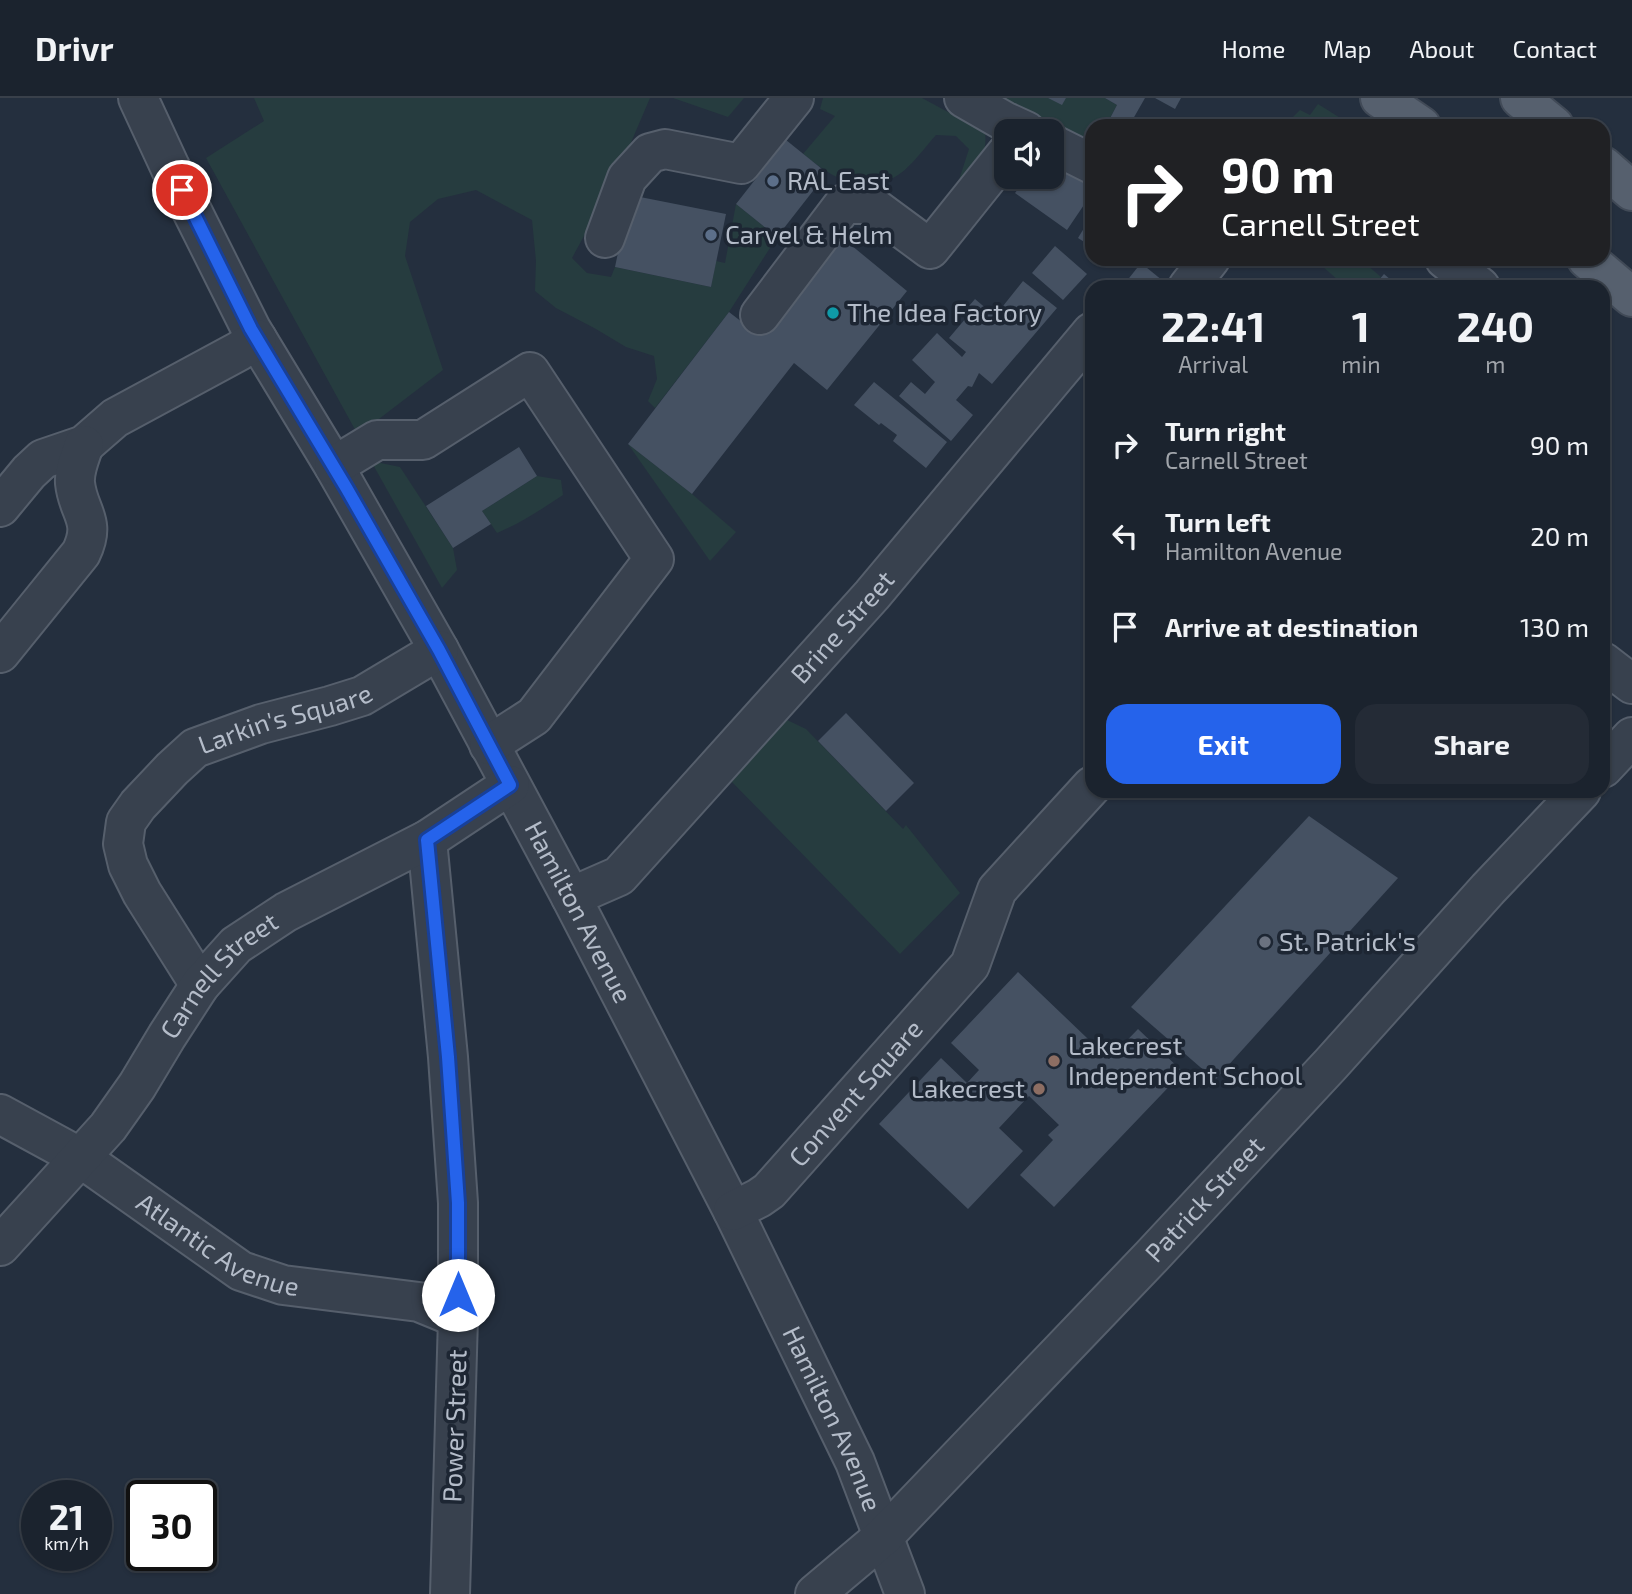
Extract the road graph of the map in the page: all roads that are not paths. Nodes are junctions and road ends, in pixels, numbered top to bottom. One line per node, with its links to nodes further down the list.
1 (138, 98): 20 (street, Hamilton Avenue)
2 (794, 98): 14 (street)
3 (964, 98): 6 (street)
4 (1380, 98): 7 (main road)
5 (1520, 98): 8 (main road)
6 (1003, 119)
7 (1411, 119)
8 (1546, 119)
9 (1064, 150): 10 (street)
10 (1085, 160)
11 (994, 169): 19 (street)
12 (1610, 172): 13 (main road)
13 (1632, 191)
14 (605, 238)
15 (1204, 266): 17 (street)
16 (1454, 266): 18 (street)
17 (1194, 280)
18 (1471, 280)
19 (760, 315)
20 (257, 339): 22 (street); 23 (street, Hamilton Avenue)
21 (1085, 340): 36 (street, Brine Street)
22 (83, 445): 24 (street); 26 (street)
23 (334, 466): 25 (street, Hamilton Avenue); 30 (street)
24 (0, 507)
25 (439, 650): 30 (street, Hamilton Avenue); 37 (street, Larkin's Square)
26 (0, 653)
27 (1610, 667): 28 (street)
28 (1632, 684)
29 (1632, 737): 31 (street)
30 (489, 746): 32 (street, Hamilton Avenue)
31 (1610, 761)
32 (510, 785): 35 (street, Carnell Street); 36 (street, Hamilton Avenue)
33 (1085, 794): 40 (street, Convent Square)
34 (1574, 798): 43 (street, Patrick Street)
35 (427, 840): 37 (street, Carnell Street); 42 (street, Power Street)
36 (571, 897): 40 (street, Hamilton Avenue)
37 (200, 985): 39 (street, Carnell Street)
38 (0, 1114): 39 (street, Atlantic Avenue)
39 (81, 1158): 41 (street, Carnell Street); 42 (street, Atlantic Avenue)
40 (733, 1211): 43 (street, Hamilton Avenue)
41 (0, 1246)
42 (458, 1318): 44 (street, Power Street)
43 (884, 1536): 45 (street, Patrick Street); 46 (street, Hamilton Avenue)
44 (450, 1594)
45 (815, 1594)
46 (905, 1594)

